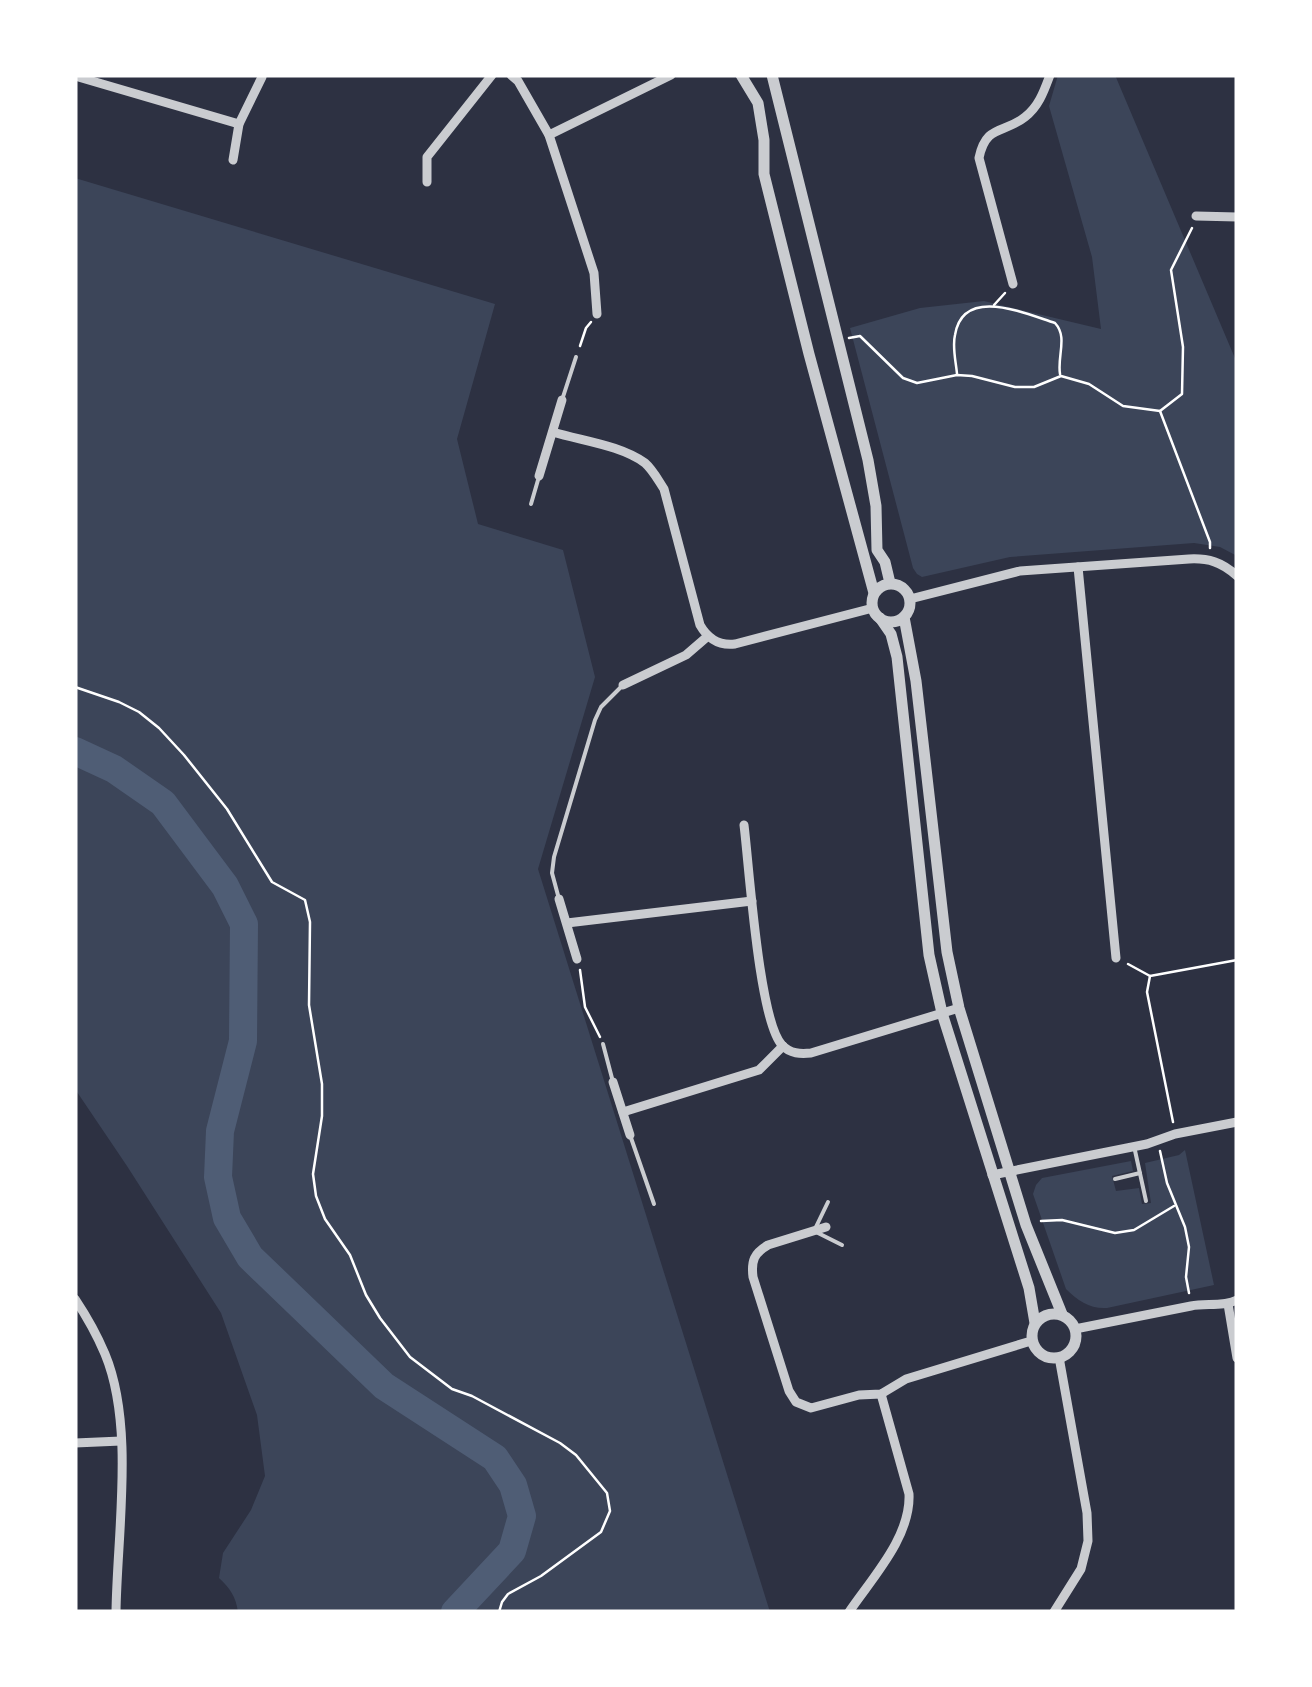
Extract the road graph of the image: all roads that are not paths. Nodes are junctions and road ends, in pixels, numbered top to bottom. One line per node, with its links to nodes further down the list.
1 (492, 75): 12 (street)
2 (511, 75): 10 (street)
3 (671, 75): 10 (street)
4 (741, 75): 25 (street)
5 (772, 75): 24 (street)
6 (1050, 75): 15 (street)
7 (75, 76): 9 (street)
8 (262, 77): 9 (street)
9 (240, 124): 11 (street)
10 (549, 135): 16 (street)
11 (233, 160)
12 (427, 182)
13 (1196, 216): 14 (street)
14 (1237, 217)
15 (1012, 284)
16 (597, 314)
17 (576, 356): 18 (lane)
18 (562, 400): 19 (street)
19 (552, 432): 20 (street); 29 (street)
20 (539, 476): 21 (lane)
21 (531, 504)
22 (1078, 567): 23 (street); 26 (street); 35 (street)
23 (1237, 576)
24 (890, 583): 25 (street); 26 (street)
25 (874, 593): 27 (street)
26 (910, 599): 28 (street)
27 (876, 613): 28 (street); 29 (street); 38 (street)
28 (904, 617): 37 (street)
29 (708, 636): 30 (street)
30 (623, 685): 32 (lane)
31 (744, 824): 33 (street)
32 (559, 899): 34 (street)
33 (752, 901): 34 (street); 40 (street)
34 (566, 923): 36 (street)
35 (1116, 958)
36 (577, 959)
37 (959, 1008): 38 (street); 46 (street)
38 (942, 1013): 40 (street); 48 (street)
39 (604, 1044): 41 (lane)
40 (783, 1046): 42 (street)
41 (613, 1082): 42 (street)
42 (623, 1112): 44 (street)
43 (1237, 1122): 45 (street)
44 (630, 1135): 52 (lane)
45 (1134, 1146): 46 (street); 47 (lane)
46 (1009, 1172): 48 (street); 58 (street)
47 (1140, 1174): 49 (lane); 50 (lane)
48 (992, 1175): 59 (street)
49 (1116, 1179)
50 (1146, 1201)
51 (828, 1202): 54 (lane)
52 (654, 1204)
53 (826, 1227): 54 (street)
54 (814, 1230): 55 (lane); 64 (street)
55 (842, 1245)
56 (75, 1300): 65 (street)
57 (1233, 1302): 60 (street); 63 (street)
58 (1062, 1314): 59 (street); 60 (street)
59 (1034, 1324): 61 (street)
60 (1075, 1329): 62 (street)
61 (1032, 1341): 62 (street); 64 (street)
62 (1060, 1357): 69 (street)
63 (1237, 1358)
64 (881, 1394): 68 (street)
65 (121, 1441): 66 (street); 67 (street)
66 (75, 1443)
67 (116, 1612)
68 (849, 1612)
69 (1054, 1612)

